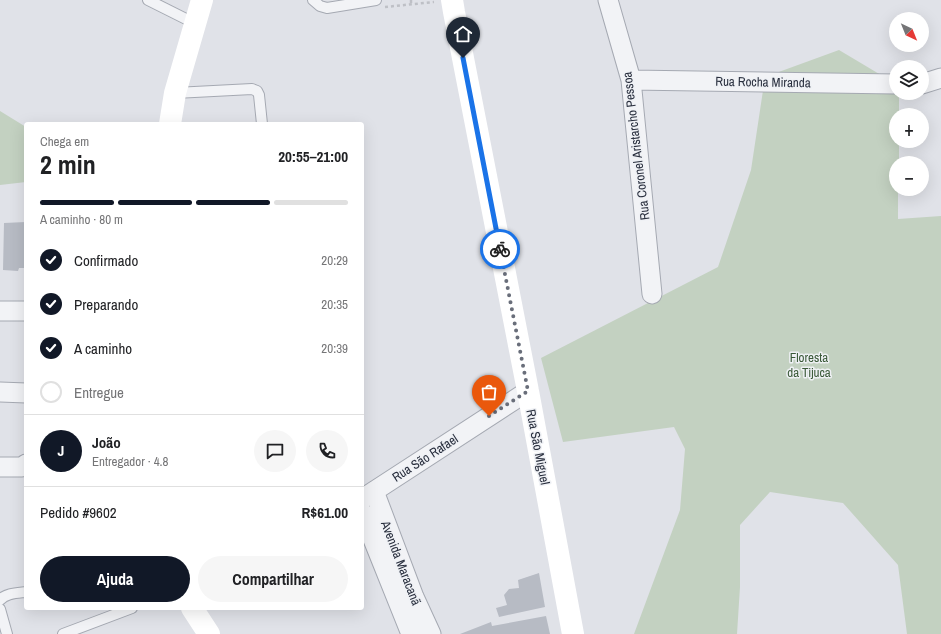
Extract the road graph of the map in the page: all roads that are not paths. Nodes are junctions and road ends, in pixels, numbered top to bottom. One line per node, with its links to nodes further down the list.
1 (148, 0): 7 (lane)
2 (202, 0): 7 (street)
3 (313, 0): 4 (lane)
4 (372, 0)
5 (452, 0): 18 (street, Rua São Miguel)
6 (608, 0): 9 (street, Rua Coronel Aristarcho Pessoa)
7 (194, 23): 12 (street)
8 (941, 78): 10 (street)
9 (630, 80): 11 (street, Rua Rocha Miranda); 15 (street, Rua Coronel Aristarcho Pessoa)
10 (929, 82)
11 (889, 84)
12 (176, 93): 13 (street); 14 (lane)
13 (170, 122)
14 (262, 122)
15 (652, 294)
16 (0, 311): 17 (street)
17 (24, 311)
18 (528, 391): 23 (street, Rua São Rafael); 35 (street, Rua São Miguel)
19 (0, 392): 20 (street)
20 (24, 393)
21 (24, 466): 22 (street)
22 (0, 467)
23 (368, 495): 34 (street, Avenida Maracanã)
24 (364, 517): 33 (street, Avenida Maracanã)
25 (24, 592): 26 (lane)
26 (0, 600)
27 (0, 609): 30 (lane)
28 (127, 610): 31 (lane)
29 (193, 610): 32 (street)
30 (7, 634)
31 (63, 634)
32 (209, 634)
33 (411, 634)
34 (431, 634)
35 (573, 634)

